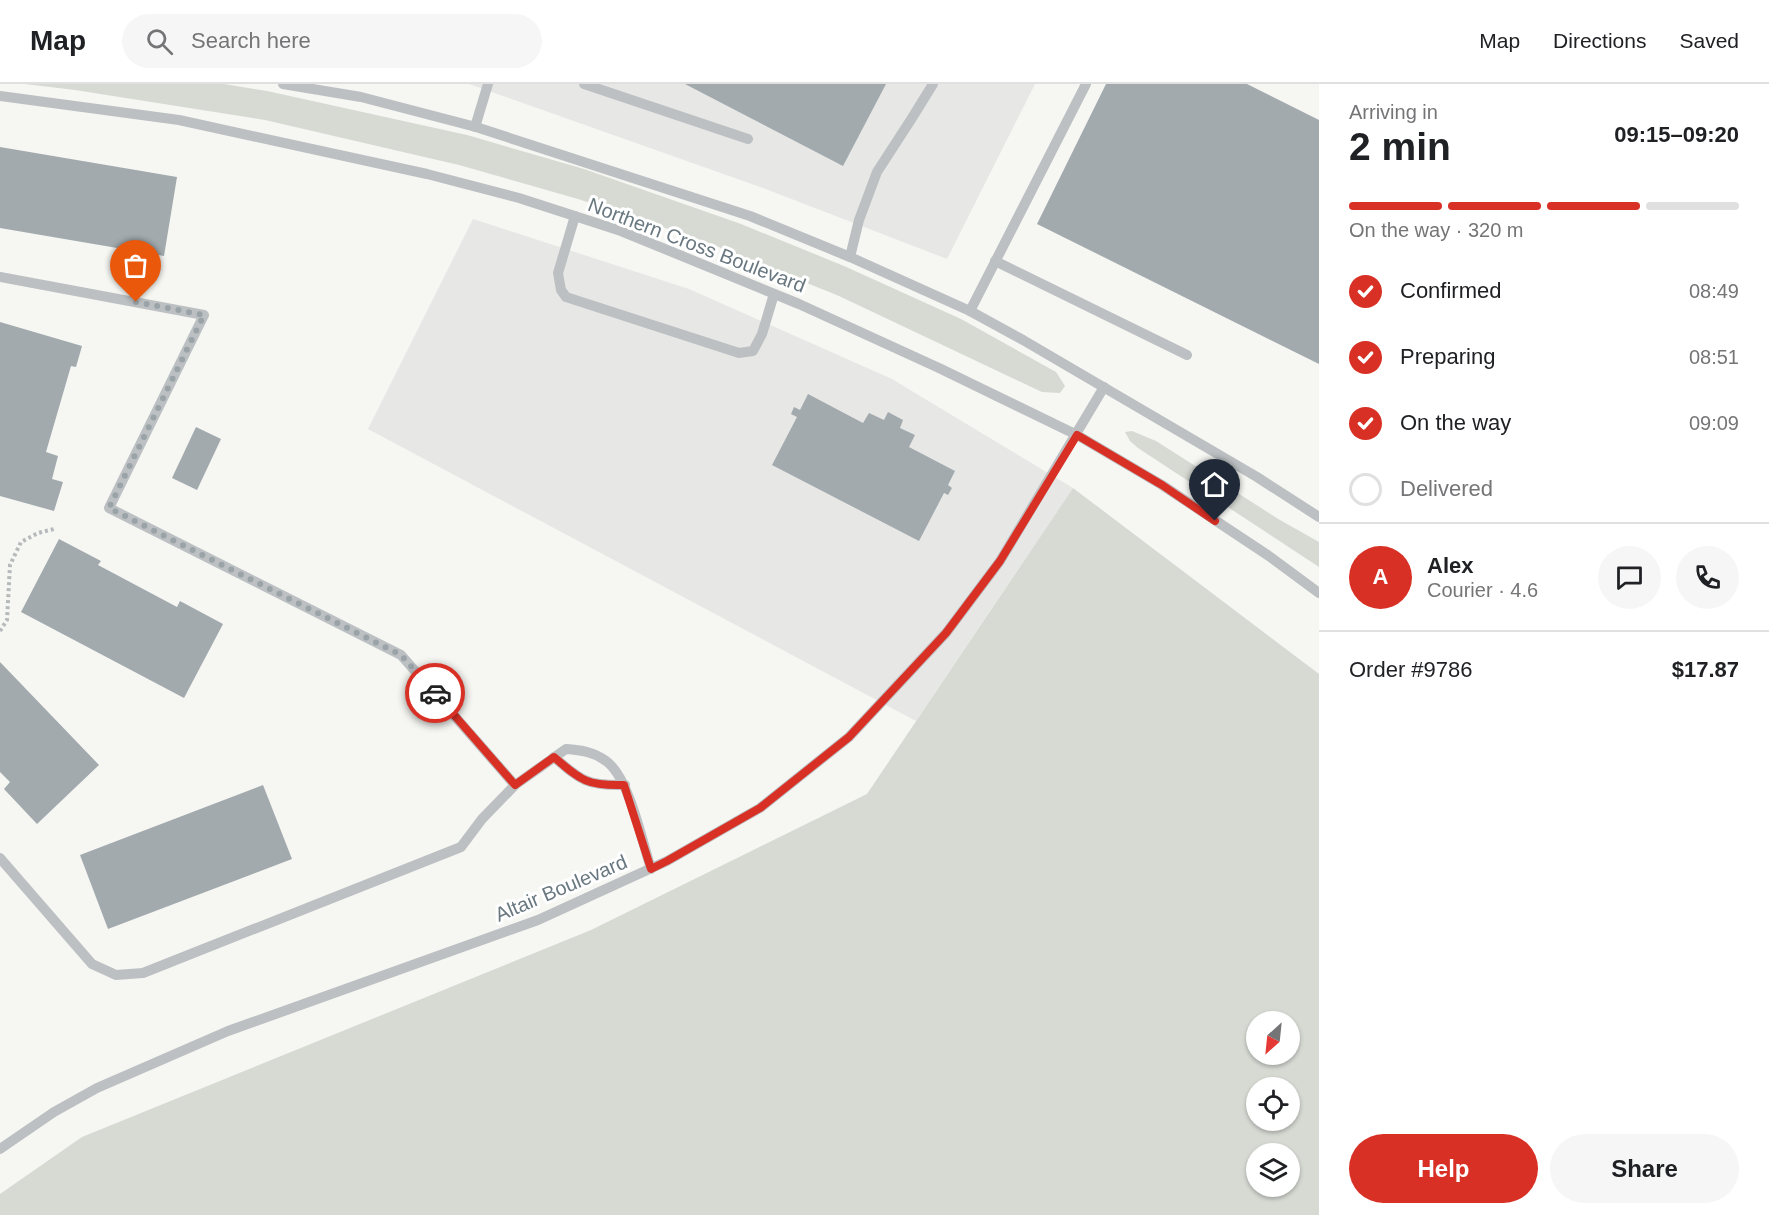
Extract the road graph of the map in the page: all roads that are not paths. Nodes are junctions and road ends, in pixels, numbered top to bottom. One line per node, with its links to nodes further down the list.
1 (283, 84): 7 (street, Northern Cross Boulevard)
2 (488, 84): 7 (street)
3 (584, 84): 8 (street)
4 (933, 84): 10 (street)
5 (1086, 84): 11 (street)
6 (0, 96): 9 (street, Northern Cross Boulevard)
7 (475, 127): 10 (street, Northern Cross Boulevard)
8 (748, 139)
9 (575, 216): 13 (street, Northern Cross Boulevard); 13 (street)
10 (850, 257): 14 (street, Northern Cross Boulevard)
11 (995, 261): 14 (street); 15 (street)
12 (0, 277): 21 (street)
13 (774, 294): 17 (street, Northern Cross Boulevard)
14 (970, 311): 16 (street, Northern Cross Boulevard)
15 (1187, 354)
16 (1104, 387): 17 (street, Altair Boulevard); 18 (street, Northern Cross Boulevard)
17 (1077, 435): 19 (street, Northern Cross Boulevard); 24 (street, Altair Boulevard)
18 (1319, 517)
19 (1319, 593)
20 (554, 757): 21 (street); 22 (street); 22 (street)
21 (515, 785): 23 (street)
22 (624, 785): 24 (street)
23 (0, 858)
24 (651, 869): 25 (street, Altair Boulevard)
25 (0, 1149)

